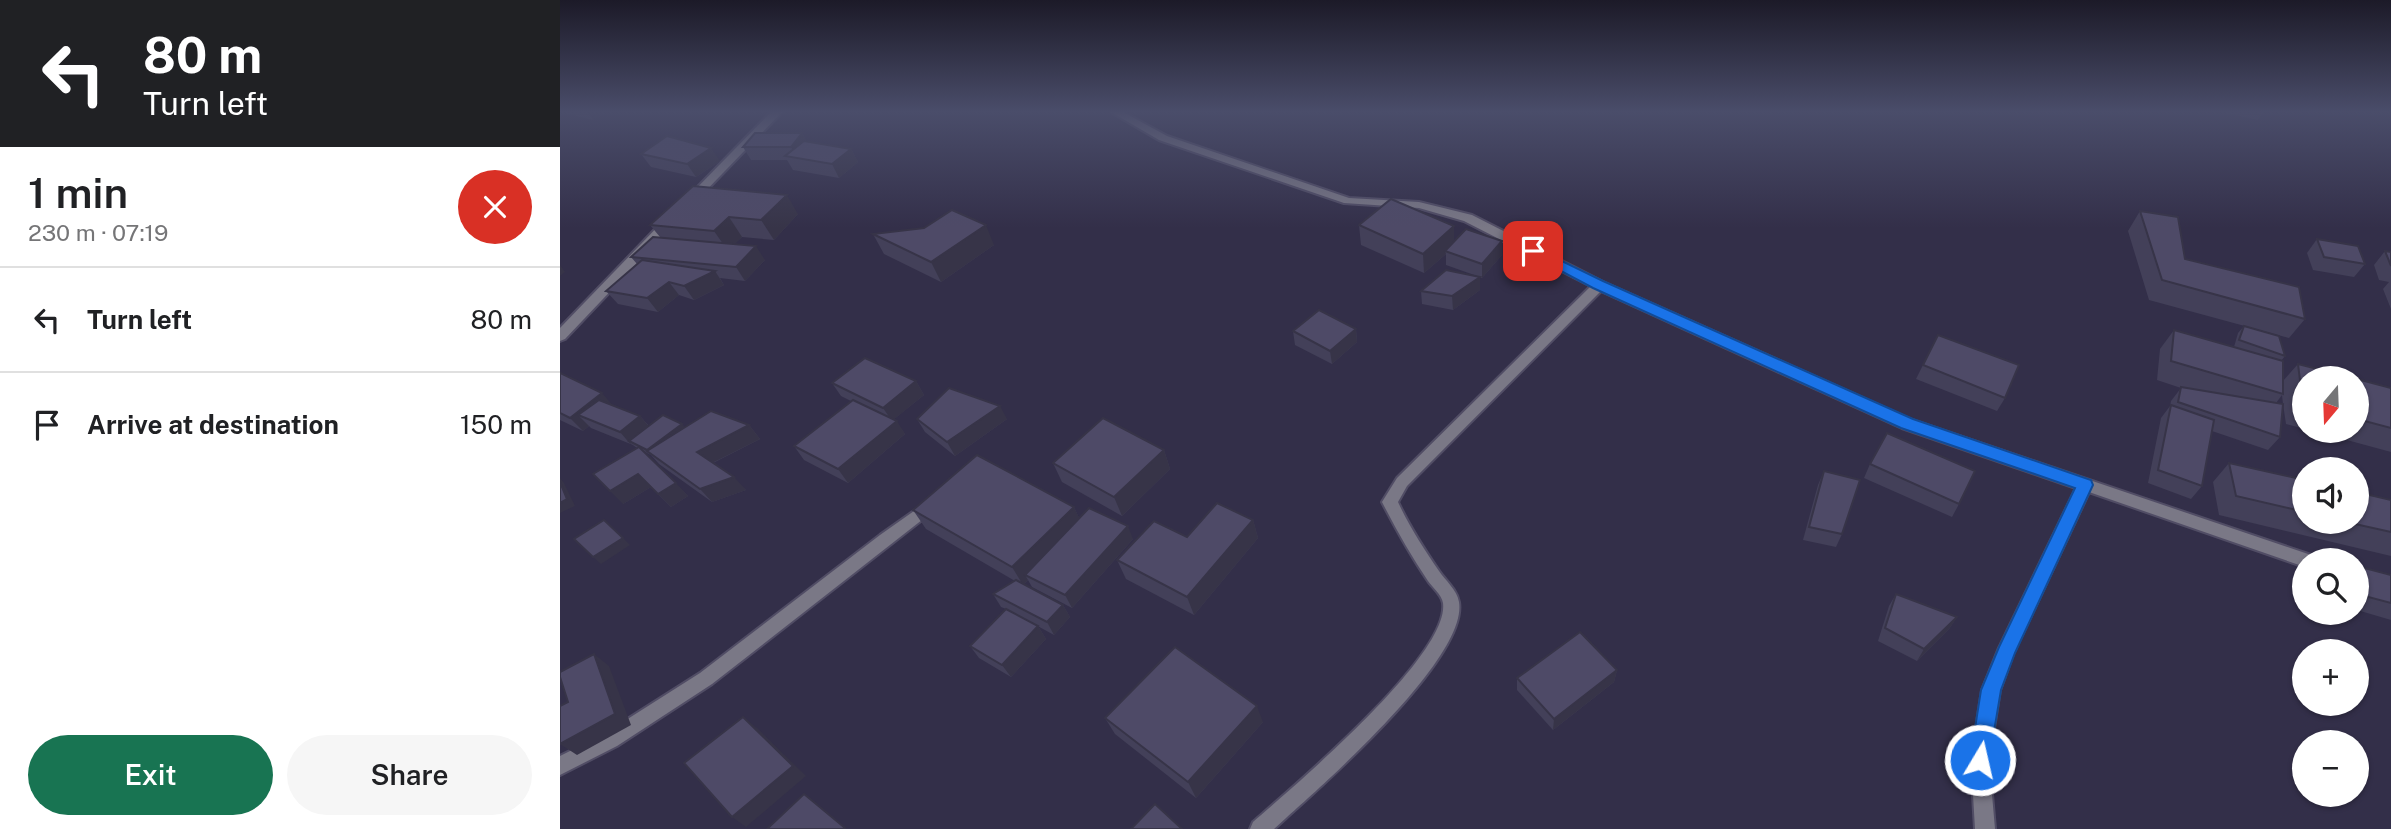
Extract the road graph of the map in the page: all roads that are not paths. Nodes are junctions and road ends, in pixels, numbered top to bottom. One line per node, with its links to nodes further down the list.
1 (740, 151): 4 (street)
2 (1200, 151): 3 (street)
3 (1598, 285): 5 (street); 9 (street)
4 (560, 336)
5 (2085, 485): 7 (street); 10 (street)
6 (943, 495): 8 (street)
7 (2292, 556)
8 (560, 766)
9 (1260, 829)
10 (1985, 829)

